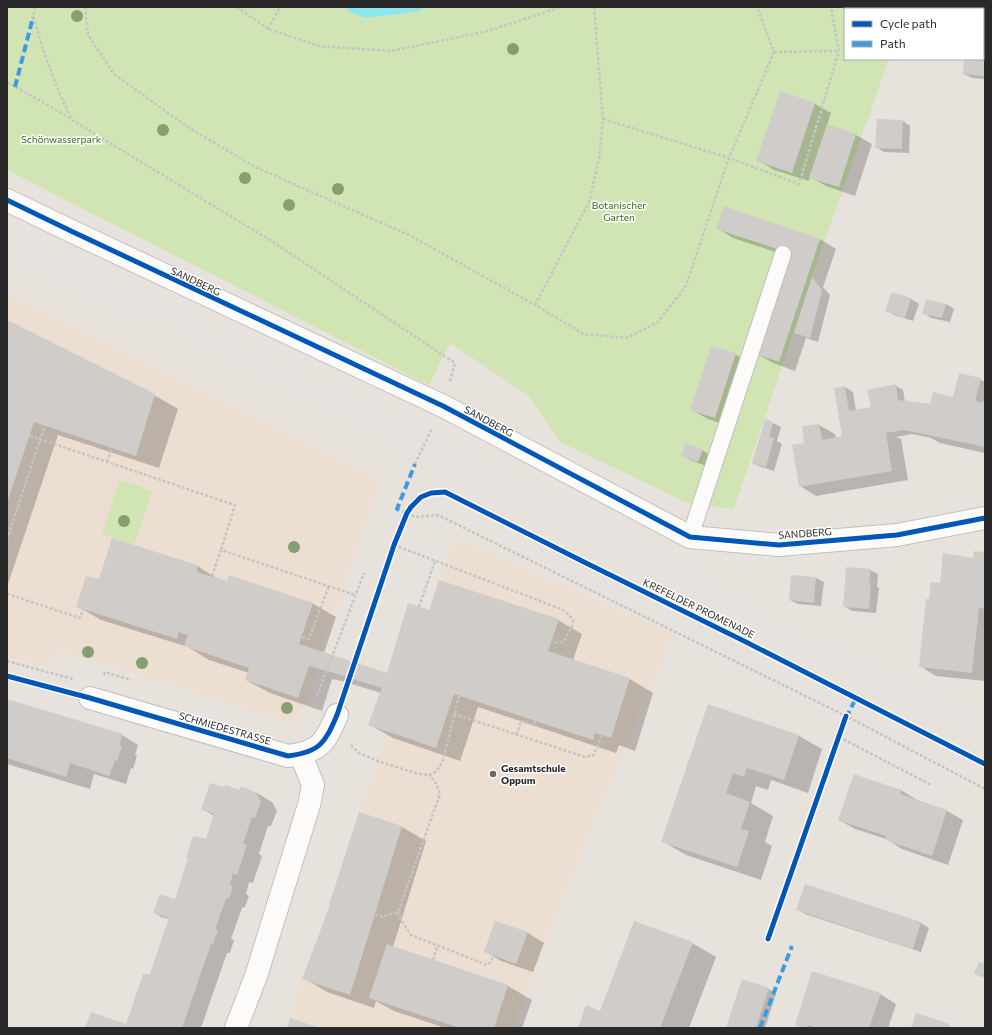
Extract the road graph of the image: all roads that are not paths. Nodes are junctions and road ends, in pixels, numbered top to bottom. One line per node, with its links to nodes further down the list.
1 (7, 200): 4 (street, SANDBERG)
2 (783, 254): 4 (lane)
3 (985, 518): 4 (street, SANDBERG)
4 (690, 537)
5 (90, 698): 7 (street, SCHMIEDESTRASSE)
6 (337, 715): 7 (street)
7 (301, 755): 8 (street)
8 (236, 1028)

